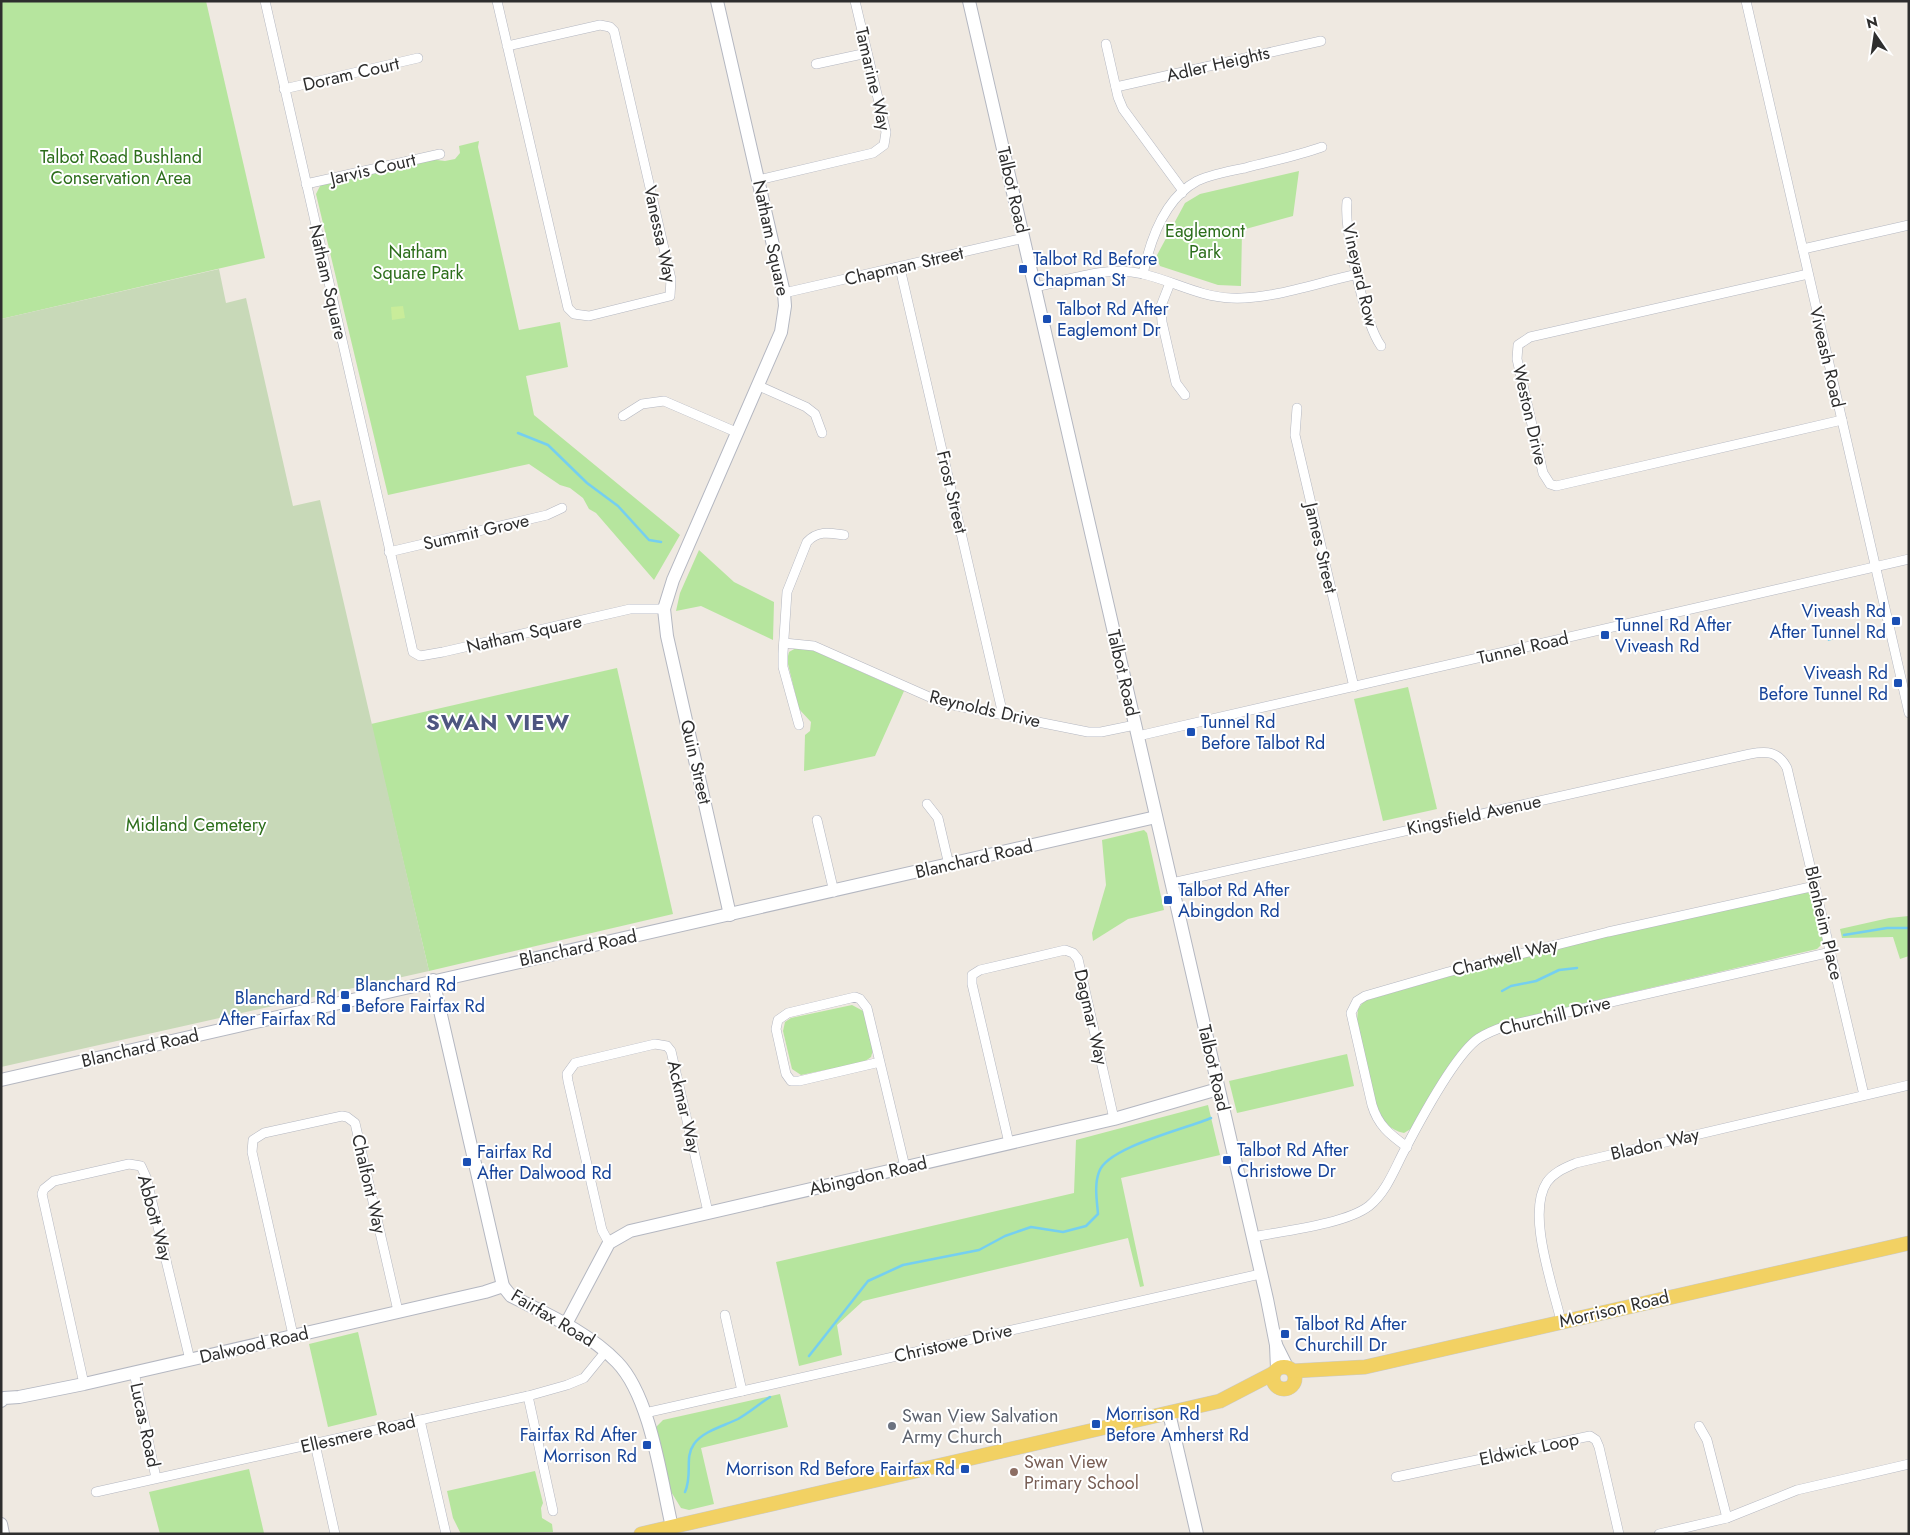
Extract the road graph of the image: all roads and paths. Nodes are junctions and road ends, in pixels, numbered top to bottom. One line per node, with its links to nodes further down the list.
1 (265, 1): 14 (street, Natham Square)
2 (497, 1): 9 (street, Vanessa Way)
3 (717, 1): 17 (street, Natham Square)
4 (855, 1): 10 (street, Tamarine Way)
5 (969, 1): 22 (street, Talbot Road)
6 (1746, 1): 23 (street, Viveash Road)
7 (1320, 41): 13 (street, Adler Heights)
8 (1106, 44): 13 (street)
9 (508, 46): 9 (street, Vanessa Way)
10 (867, 53): 12 (street); 17 (street, Tamarine Way)
11 (418, 58): 14 (street, Doram Court)
12 (816, 64)
13 (1116, 87): 19 (street)
14 (284, 89): 18 (street, Natham Square)
15 (1322, 148): 19 (street)
16 (440, 154): 18 (street, Jarvis Court)
17 (758, 180): 30 (street, Natham Square)
18 (306, 184): 41 (street, Natham Square)
19 (1182, 193): 25 (street)
20 (1347, 202): 26 (street, Vineyard Row)
21 (1909, 225): 23 (street)
22 (1024, 238): 24 (street, Chapman Street); 29 (street, Talbot Road)
23 (1803, 249): 27 (street, Viveash Road)
24 (900, 268): 30 (street, Chapman Street); 48 (street, Frost Street)
25 (1142, 274): 28 (street); 29 (street)
26 (1358, 274): 28 (street); 31 (street, Vineyard Row)
27 (1808, 274): 36 (street, Viveash Road); 36 (street, Weston Drive)
28 (1170, 283): 33 (street)
29 (1035, 287): 50 (street, Talbot Road)
30 (784, 293): 32 (street, Natham Square)
31 (1381, 346)
32 (759, 386): 37 (street, Natham Square); 38 (street)
33 (1185, 395)
34 (1297, 408): 46 (street, James Street)
35 (622, 416): 37 (street)
36 (1842, 420): 43 (street, Viveash Road)
37 (736, 432): 44 (street, Natham Square)
38 (822, 433)
39 (562, 508): 41 (street, Summit Grove)
40 (844, 535): 45 (street)
41 (389, 552): 44 (street, Natham Square)
42 (1909, 559): 43 (street, Tunnel Road)
43 (1875, 567): 46 (street, Tunnel Road); 47 (street, Viveash Road)
44 (664, 609): 59 (street, Quin Street)
45 (784, 643): 48 (street, Reynolds Drive); 49 (street)
46 (1354, 687): 50 (street, Tunnel Road)
47 (1909, 713)
48 (1003, 715): 50 (street, Reynolds Drive)
49 (799, 725)
50 (1136, 731): 53 (street, Talbot Road)
51 (1776, 755): 56 (street, Kingsfield Avenue); 57 (street, Blenheim Place)
52 (927, 804): 55 (street)
53 (1156, 817): 55 (street, Blanchard Road); 56 (street, Talbot Road)
54 (818, 820): 58 (street)
55 (949, 865): 58 (street, Blanchard Road)
56 (1172, 884): 65 (street, Talbot Road)
57 (1815, 886): 60 (street, Blenheim Place); 69 (street, Chartwell Way)
58 (834, 892): 59 (street, Blanchard Road)
59 (730, 915): 61 (street, Blanchard Road)
60 (1831, 952): 66 (street, Blenheim Place); 69 (street, Churchill Drive)
61 (433, 980): 63 (street, Blanchard Road); 76 (street, Fairfax Road)
62 (880, 1062): 62 (street); 70 (street)
63 (1, 1080)
64 (1909, 1085): 66 (street, Bladon Way)
65 (1218, 1089): 67 (street, Abingdon Road); 72 (street, Talbot Road)
66 (1864, 1095): 79 (street, Bladon Way)
67 (1114, 1119): 68 (street, Abingdon Road); 68 (street, Dagmar Way)
68 (1009, 1143): 70 (street, Abingdon Road)
69 (1406, 1147): 72 (street, Churchill Drive)
70 (905, 1167): 71 (street, Abingdon Road)
71 (708, 1212): 73 (street, Abingdon Road); 73 (street, Ackmar Way)
72 (1252, 1238): 75 (street, Talbot Road)
73 (609, 1243): 80 (street)
74 (1909, 1243): 79 (main road, Morrison Road)
75 (1260, 1274): 85 (street, Talbot Road); 87 (street, Christowe Drive)
76 (503, 1286): 77 (street, Dalwood Road); 80 (street, Fairfax Road)
77 (398, 1312): 81 (street, Dalwood Road); 81 (street, Chalfont Way)
78 (725, 1315): 87 (street)
79 (1561, 1321): 85 (main road, Morrison Road)
80 (566, 1324): 82 (street, Fairfax Road)
81 (293, 1336): 83 (street, Dalwood Road)
82 (606, 1351): 89 (street, Ellesmere Road); 91 (street, Fairfax Road)
83 (190, 1360): 84 (street, Dalwood Road); 86 (street, Abbott Way)
84 (134, 1372): 86 (street, Dalwood Road); 98 (street, Lucas Road)
85 (1285, 1373): 88 (main road, Morrison Road); 88 (main road, Morrison Road)
86 (84, 1384): 90 (street, Dalwood Road)
87 (742, 1391): 91 (street, Christowe Drive)
88 (1238, 1392): 92 (main road, Morrison Road)
89 (528, 1396): 93 (street, Ellesmere Road); 100 (street)
90 (2, 1398)
91 (645, 1413): 103 (street, Fairfax Road)
92 (1169, 1413): 103 (main road, Morrison Road); 108 (street)
93 (420, 1420): 95 (street, Ellesmere Road); 106 (street)
94 (1699, 1426): 101 (street)
95 (315, 1444): 98 (street, Ellesmere Road); 105 (street)
96 (1909, 1464): 101 (street)
97 (1396, 1477): 109 (street, Eldwick Loop)
98 (156, 1478): 99 (street, Ellesmere Road)
99 (96, 1492)
100 (553, 1511)
101 (1727, 1518): 110 (street)
102 (1, 1524): 104 (street)
103 (672, 1527): 107 (main road, Morrison Road)
104 (3, 1534)
105 (335, 1534)
106 (446, 1534)
107 (641, 1534)
108 (1197, 1534)
109 (1619, 1534)
110 (1659, 1534)

